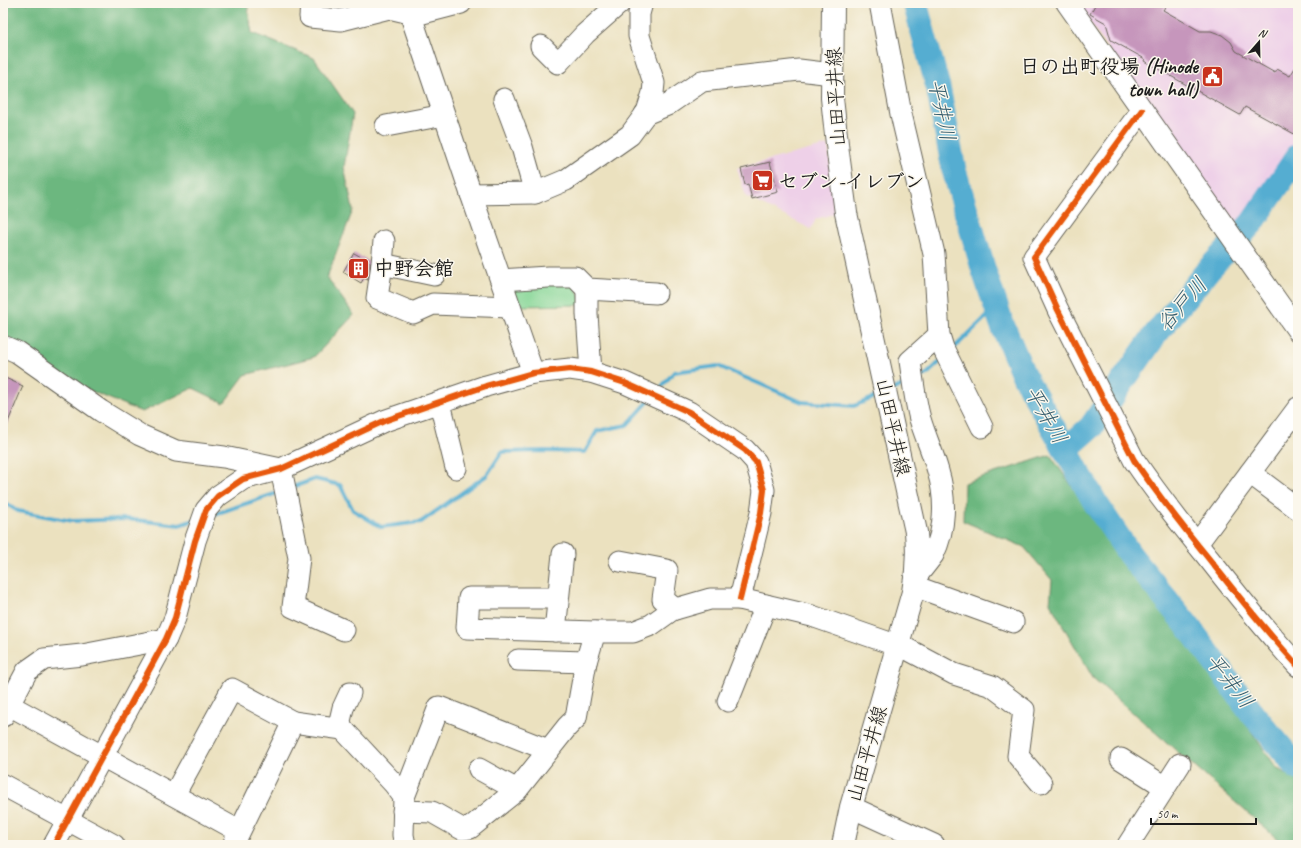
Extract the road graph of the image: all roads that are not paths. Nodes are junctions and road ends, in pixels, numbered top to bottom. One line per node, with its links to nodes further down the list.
1 (311, 3): 8 (street)
2 (461, 3): 9 (street)
3 (620, 3): 10 (street)
4 (642, 3): 14 (street)
5 (833, 3): 11 (main road, 山田平井線)
6 (880, 3): 27 (street)
7 (1067, 3): 13 (street)
8 (388, 6): 9 (street)
9 (411, 16): 15 (street)
10 (541, 46)
11 (832, 74): 14 (street); 41 (main road, 山田平井線)
12 (504, 99): 17 (street)
13 (1142, 110): 26 (street); 38 (street)
14 (645, 114): 17 (street)
15 (444, 115): 16 (street); 18 (street)
16 (386, 126)
17 (535, 193): 18 (street)
18 (471, 194): 22 (street)
19 (384, 241): 20 (street)
20 (382, 264): 21 (street); 25 (street)
21 (434, 275)
22 (501, 280): 23 (street); 25 (street)
23 (587, 289): 24 (street); 29 (street)
24 (656, 293)
25 (510, 307): 30 (street)
26 (1298, 332)
27 (941, 341): 33 (street); 41 (street)
28 (3, 346): 35 (street)
29 (591, 372): 30 (street); 43 (street)
30 (533, 373): 31 (street)
31 (440, 403): 34 (street); 35 (street)
32 (1298, 408): 36 (street)
33 (982, 426)
34 (456, 468)
35 (281, 469): 47 (street); 50 (street)
36 (1250, 473): 37 (street); 38 (street)
37 (1298, 509)
38 (1197, 544): 54 (street)
39 (563, 554): 42 (street)
40 (620, 561): 45 (street)
41 (915, 581): 46 (street); 51 (main road, 山田平井線)
42 (557, 598): 48 (street); 48 (street)
43 (740, 599): 44 (street); 45 (street)
44 (766, 605): 51 (street); 56 (street)
45 (675, 609): 49 (street)
46 (1013, 622)
47 (344, 630)
48 (555, 631): 49 (street)
49 (594, 632): 53 (street)
50 (166, 639): 57 (street); 61 (street)
51 (898, 646): 65 (street); 71 (main road, 山田平井線)
52 (518, 660): 53 (street)
53 (586, 662): 60 (street)
54 (1298, 666)
55 (350, 693): 59 (street)
56 (728, 701)
57 (6, 710): 61 (street)
58 (293, 722): 59 (street); 69 (street); 73 (street)
59 (343, 729): 70 (street)
60 (548, 750): 68 (street); 70 (street)
61 (102, 756): 69 (street); 72 (street)
62 (1121, 759): 67 (street)
63 (1180, 764): 67 (street)
64 (479, 769): 68 (street)
65 (1041, 784)
66 (3, 785): 72 (street)
67 (1166, 787): 79 (street)
68 (517, 790): 70 (street)
69 (174, 795): 73 (street)
70 (404, 804): 76 (street)
71 (851, 807): 77 (main road, 山田平井線); 78 (street)
72 (68, 820): 74 (street); 75 (street)
73 (236, 838)
74 (54, 845)
75 (114, 845)
76 (405, 845)
77 (843, 845)
78 (934, 845)
79 (1128, 845)

